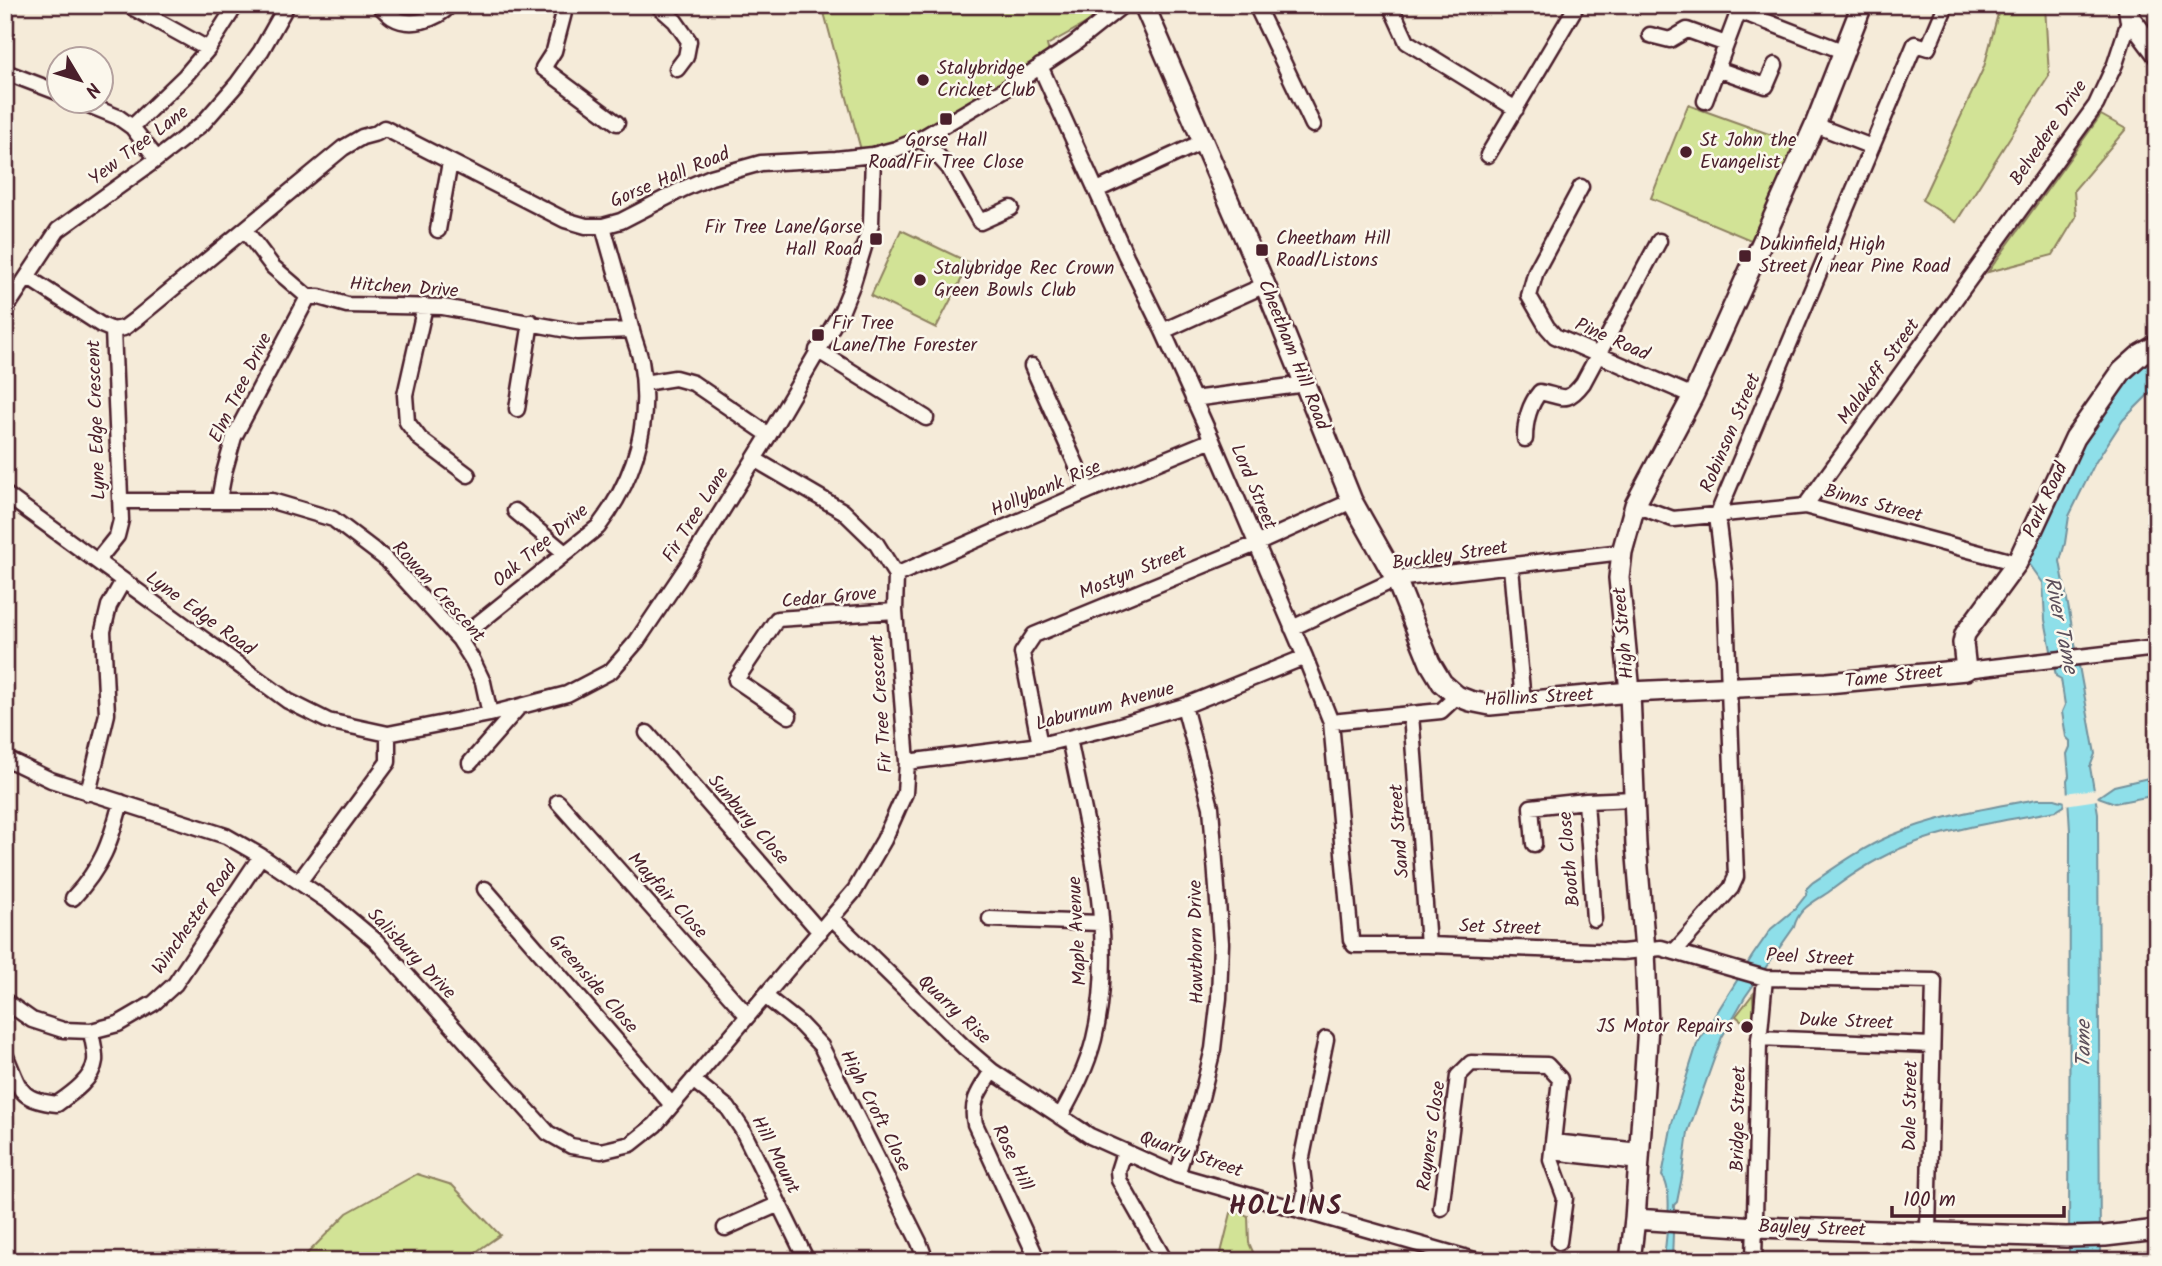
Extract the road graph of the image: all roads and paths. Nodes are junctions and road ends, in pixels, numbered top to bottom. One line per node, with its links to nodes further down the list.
1 (128, 5): 19 (street)
2 (236, 5): 19 (street)
3 (287, 5): 40 (street, Yew Tree Lane)
4 (379, 5): 5 (street)
5 (450, 5)
6 (566, 5): 31 (street)
7 (657, 5): 24 (street)
8 (1123, 5): 23 (street, Gorse Hall Road)
9 (1144, 5): 36 (main road, Cheetham Hill Road)
10 (1256, 5): 32 (street)
11 (1390, 5): 29 (street)
12 (1577, 5): 29 (street)
13 (1862, 5): 20 (main road, High Street)
14 (1946, 5): 37 (street, Robinson Street)
15 (1740, 8): 18 (street); 20 (street)
16 (2129, 12): 21 (main road); 49 (street, Belvedere Drive)
17 (1650, 35): 18 (street)
18 (1726, 44): 25 (street)
19 (208, 49): 34 (street)
20 (1845, 52): 33 (main road, High Street)
21 (2157, 54)
22 (1775, 65): 25 (street)
23 (1041, 66): 35 (street, Gorse Hall Road); 43 (street, Lord Street)
24 (677, 69)
25 (1717, 69): 28 (street)
26 (5, 72): 27 (street)
27 (46, 88)
28 (1705, 101)
29 (1516, 109): 39 (street)
30 (116, 116): 34 (street)
31 (617, 123)
32 (1313, 125)
33 (1815, 125): 37 (street); 65 (main road, High Street)
34 (132, 127): 40 (street)
35 (922, 138): 38 (street, Gorse Hall Road); 44 (street)
36 (1202, 142): 43 (street); 51 (main road, Cheetham Hill Road)
37 (1872, 147): 82 (street, Robinson Street)
38 (873, 155): 45 (street, Gorse Hall Road); 60 (street, Fir Tree Lane)
39 (1488, 155)
40 (157, 159): 50 (street, Yew Tree Lane)
41 (450, 162): 45 (street, Gorse Hall Road); 46 (street, Gorse Hall Road); 47 (street)
42 (1581, 187): 61 (street, Pine Road)
43 (1097, 190): 58 (street, Lord Street)
44 (1011, 208)
45 (603, 226): 57 (street, Oak Tree Drive)
46 (245, 230): 52 (street, Hitchen Drive); 56 (street, Gorse Hall Road)
47 (438, 230)
48 (1659, 241): 61 (street)
49 (1983, 261): 80 (street, Malakoff Street)
50 (27, 277): 54 (street, Yew Tree Lane); 56 (street, Lyne Edge Crescent)
51 (1265, 285): 58 (street); 64 (main road, Cheetham Hill Road)
52 (308, 297): 53 (street, Hitchen Drive); 76 (street, Elm Tree Drive)
53 (425, 306): 55 (street, Hitchen Drive); 73 (street)
54 (5, 310)
55 (531, 322): 57 (street, Hitchen Drive); 67 (street)
56 (113, 330): 78 (street, Lyne Edge Crescent)
57 (632, 330): 63 (street, Oak Tree Drive)
58 (1163, 331): 66 (street, Lord Street)
59 (2157, 345): 87 (main road, Park Road)
60 (817, 350): 68 (street); 69 (street, Fir Tree Lane)
61 (1598, 355): 65 (street, Pine Road); 70 (street)
62 (1032, 366): 74 (street)
63 (644, 383): 69 (street); 85 (street, Oak Tree Drive)
64 (1306, 384): 66 (street); 77 (main road, Cheetham Hill Road)
65 (1693, 396): 79 (main road, High Street)
66 (1193, 398): 71 (street, Lord Street)
67 (517, 409)
68 (926, 418)
69 (769, 435): 72 (street, Fir Tree Lane)
70 (1525, 439)
71 (1212, 440): 74 (street, Hollybank Rise); 83 (street, Lord Street)
72 (754, 459): 89 (street); 103 (street, Fir Tree Lane)
73 (467, 475)
74 (1088, 491): 89 (street, Hollybank Rise)
75 (5, 494): 86 (street, Lyne Edge Road)
76 (219, 500): 78 (street, Rowan Crescent); 94 (street, Rowan Crescent)
77 (1352, 501): 83 (street, Mostyn Street); 90 (main road, Cheetham Hill Road)
78 (120, 502): 86 (street, Lyne Edge Crescent)
79 (1635, 505): 82 (street, Binns Street); 84 (main road, High Street)
80 (1805, 506): 82 (street, Binns Street); 87 (street, Binns Street)
81 (515, 511): 85 (street)
82 (1717, 516): 98 (street, Robinson Street)
83 (1256, 544): 93 (street, Lord Street); 111 (street, Mostyn Street)
84 (1622, 552): 88 (street, Buckley Street); 99 (main road, High Street)
85 (565, 553): 94 (street, Oak Tree Drive)
86 (97, 561): 91 (street, Lyne Edge Road)
87 (2017, 563): 97 (main road, Park Road)
88 (1511, 567): 90 (street, Buckley Street); 101 (street)
89 (896, 575): 92 (street, Fir Tree Crescent)
90 (1396, 579): 93 (street, Buckley Street); 100 (main road, Cheetham Hill Road)
91 (123, 581): 109 (street, Lyne Edge Road); 115 (street)
92 (895, 611): 106 (street, Cedar Grove); 113 (street, Fir Tree Crescent)
93 (1292, 628): 96 (street, Lord Street)
94 (459, 639): 104 (street, Rowan Crescent)
95 (2157, 648): 97 (street, Tame Street)
96 (1305, 657): 102 (street, Laburnum Avenue); 107 (street, Lord Street)
97 (1966, 670): 98 (main road, Tame Street)
98 (1728, 689): 99 (main road, Tame Street); 133 (street, Robinson Street)
99 (1630, 692): 101 (main road, Hollins Street); 116 (main road, High Street)
100 (1457, 696): 101 (main road, Hollins Street); 105 (street, Hollins Street)
101 (1523, 702)
102 (1184, 706): 110 (street, Laburnum Avenue); 151 (street, Hawthorn Drive)
103 (518, 708): 104 (street, Fir Tree Lane); 114 (street)
104 (490, 714): 109 (street, Fir Tree Lane)
105 (1411, 714): 107 (street, Hollins Street); 131 (street, Sand Street)
106 (789, 716)
107 (1331, 722): 130 (street, Lord Street)
108 (647, 733): 129 (street, Sunbury Close)
109 (388, 734): 122 (street)
110 (1069, 738): 111 (street, Laburnum Avenue); 128 (street, Maple Avenue)
111 (1040, 745): 113 (street, Laburnum Avenue)
112 (5, 758): 115 (street, Salisbury Drive)
113 (907, 762): 125 (street, Fir Tree Crescent)
114 (471, 763)
115 (88, 793): 118 (street, Salisbury Drive)
116 (1634, 799): 117 (street); 132 (main road, High Street)
117 (1586, 801): 120 (street, Booth Close); 127 (street, Booth Close)
118 (121, 802): 121 (street, Salisbury Drive); 124 (street)
119 (558, 802): 138 (street, Mayfair Close)
120 (1534, 844)
121 (261, 856): 122 (street, Salisbury Drive); 139 (street, Winchester Road)
122 (299, 882): 146 (street, Salisbury Drive)
123 (485, 889): 146 (street, Greenside Close)
124 (73, 898)
125 (832, 918): 129 (street, Fir Tree Crescent); 144 (street, Quarry Rise)
126 (990, 919): 128 (street)
127 (1594, 919)
128 (1100, 923): 147 (street, Maple Avenue)
129 (820, 932): 136 (street, Fir Tree Crescent)
130 (1354, 945): 131 (street, Set Street)
131 (1428, 945): 132 (street, Set Street)
132 (1645, 950): 133 (street, Peel Street); 150 (main road, High Street)
133 (1674, 952): 134 (street, Peel Street)
134 (1765, 978): 135 (street, Peel Street); 140 (street, Bridge Street)
135 (1934, 981): 142 (street, Dale Street)
136 (765, 996): 138 (street, Fir Tree Crescent); 162 (street, High Croft Close)
137 (6, 1004): 139 (street, Winchester Road)
138 (748, 1016): 145 (street, Fir Tree Crescent)
139 (91, 1031): 143 (street)
140 (1759, 1038): 142 (street, Duke Street); 156 (street, Bridge Street)
141 (1326, 1039): 154 (street)
142 (1932, 1045): 159 (street, Dale Street)
143 (5, 1054)
144 (992, 1071): 147 (street, Quarry Rise); 163 (street, Rose Hill)
145 (694, 1080): 146 (street, Fir Tree Crescent); 152 (street, Hill Mount)
146 (672, 1105)
147 (1060, 1117): 149 (street, Quarry Street)
148 (1552, 1147): 150 (street); 153 (street, Rayners Close); 160 (street, Rayners Close)
149 (1124, 1152): 151 (street, Quarry Street); 164 (street)
150 (1640, 1156): 155 (main road, High Street)
151 (1177, 1175): 154 (street, Quarry Street)
152 (779, 1204): 157 (street); 161 (street, Hill Mount)
153 (1441, 1208)
154 (1301, 1210): 165 (street, Quarry Street)
155 (1635, 1219): 156 (main road, Bayley Street); 166 (main road, High Street)
156 (1756, 1227): 159 (main road, Bayley Street); 167 (street, Bridge Street)
157 (725, 1228)
158 (2157, 1230): 159 (main road, Bayley Street)
159 (1928, 1232)
160 (1559, 1242)
161 (807, 1261)
162 (926, 1261)
163 (1038, 1261)
164 (1165, 1261)
165 (1478, 1261)
166 (1630, 1261)
167 (1754, 1261)

